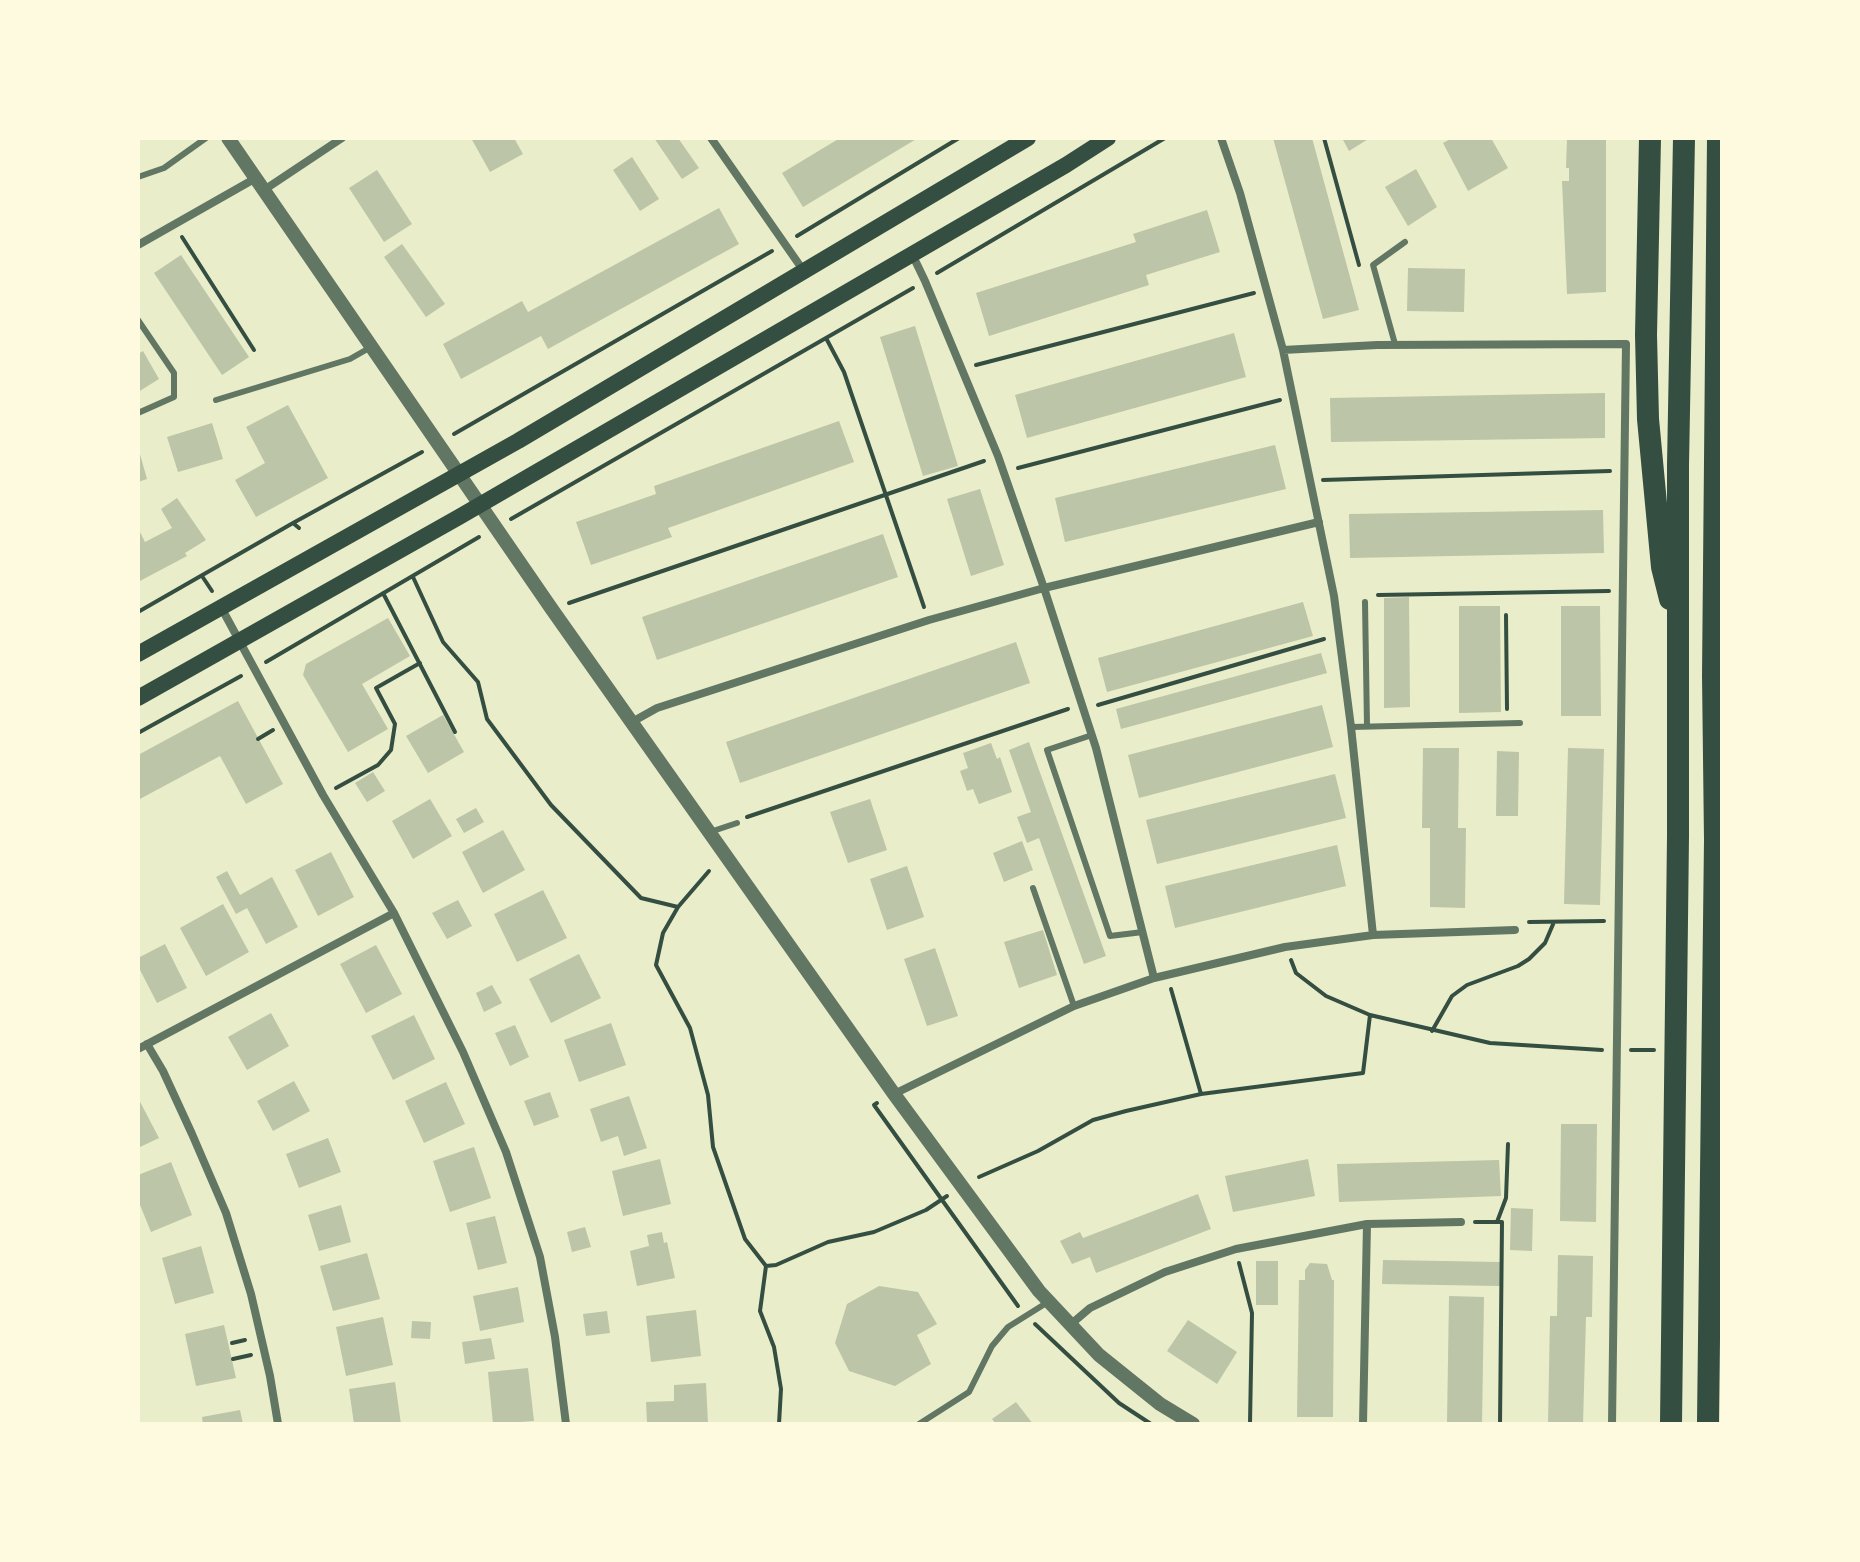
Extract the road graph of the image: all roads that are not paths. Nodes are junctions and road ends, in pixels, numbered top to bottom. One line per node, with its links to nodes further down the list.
1 (206, 138): 11 (lane)
2 (228, 138): 12 (street)
3 (342, 138): 12 (street)
4 (711, 138): 16 (street)
5 (1028, 138): 16 (main road)
6 (1108, 138): 15 (main road)
7 (1221, 138): 20 (street)
8 (1650, 138): 29 (highway)
9 (1684, 138): 29 (highway)
10 (1718, 138): 41 (highway)
11 (138, 177)
12 (260, 184): 14 (street); 19 (street)
13 (1405, 242): 18 (lane)
14 (138, 245)
15 (912, 254): 24 (main road); 26 (street)
16 (803, 270): 23 (main road)
17 (138, 320): 22 (lane)
18 (1395, 344): 20 (street); 63 (street)
19 (371, 347): 21 (lane); 23 (street)
20 (1283, 350): 25 (street)
21 (216, 400)
22 (138, 413)
23 (458, 474): 24 (street); 28 (main road)
24 (479, 505): 30 (main road); 33 (street)
25 (1319, 522): 26 (street); 36 (street)
26 (1044, 588): 33 (street); 37 (street)
27 (1365, 602): 35 (lane)
28 (222, 609): 30 (street); 31 (main road)
29 (1679, 634): 57 (highway)
30 (240, 643): 32 (main road); 43 (street)
31 (138, 654)
32 (138, 698)
33 (632, 722): 40 (street)
34 (1520, 723): 35 (lane)
35 (1367, 726): 36 (lane)
36 (1351, 727): 46 (street)
37 (1092, 735): 45 (street); 45 (lane)
38 (1722, 782): 41 (highway)
39 (737, 823): 40 (lane)
40 (710, 832): 51 (street)
41 (1715, 840): 56 (highway)
42 (1033, 888): 48 (lane)
43 (394, 913): 49 (street); 59 (street)
44 (1515, 930): 46 (street)
45 (1143, 932): 47 (street)
46 (1373, 935): 47 (street)
47 (1154, 978): 48 (street)
48 (1074, 1006): 51 (street)
49 (147, 1044): 50 (street); 58 (street)
50 (138, 1049)
51 (894, 1094): 54 (street)
52 (1461, 1222): 53 (street)
53 (1367, 1224): 55 (street); 62 (street)
54 (1048, 1302): 55 (street); 60 (lane)
55 (1070, 1325): 61 (street)
56 (1708, 1422)
57 (1671, 1423)
58 (278, 1424)
59 (566, 1424)
60 (919, 1424)
61 (1193, 1424)
62 (1363, 1424)
63 (1612, 1424)

